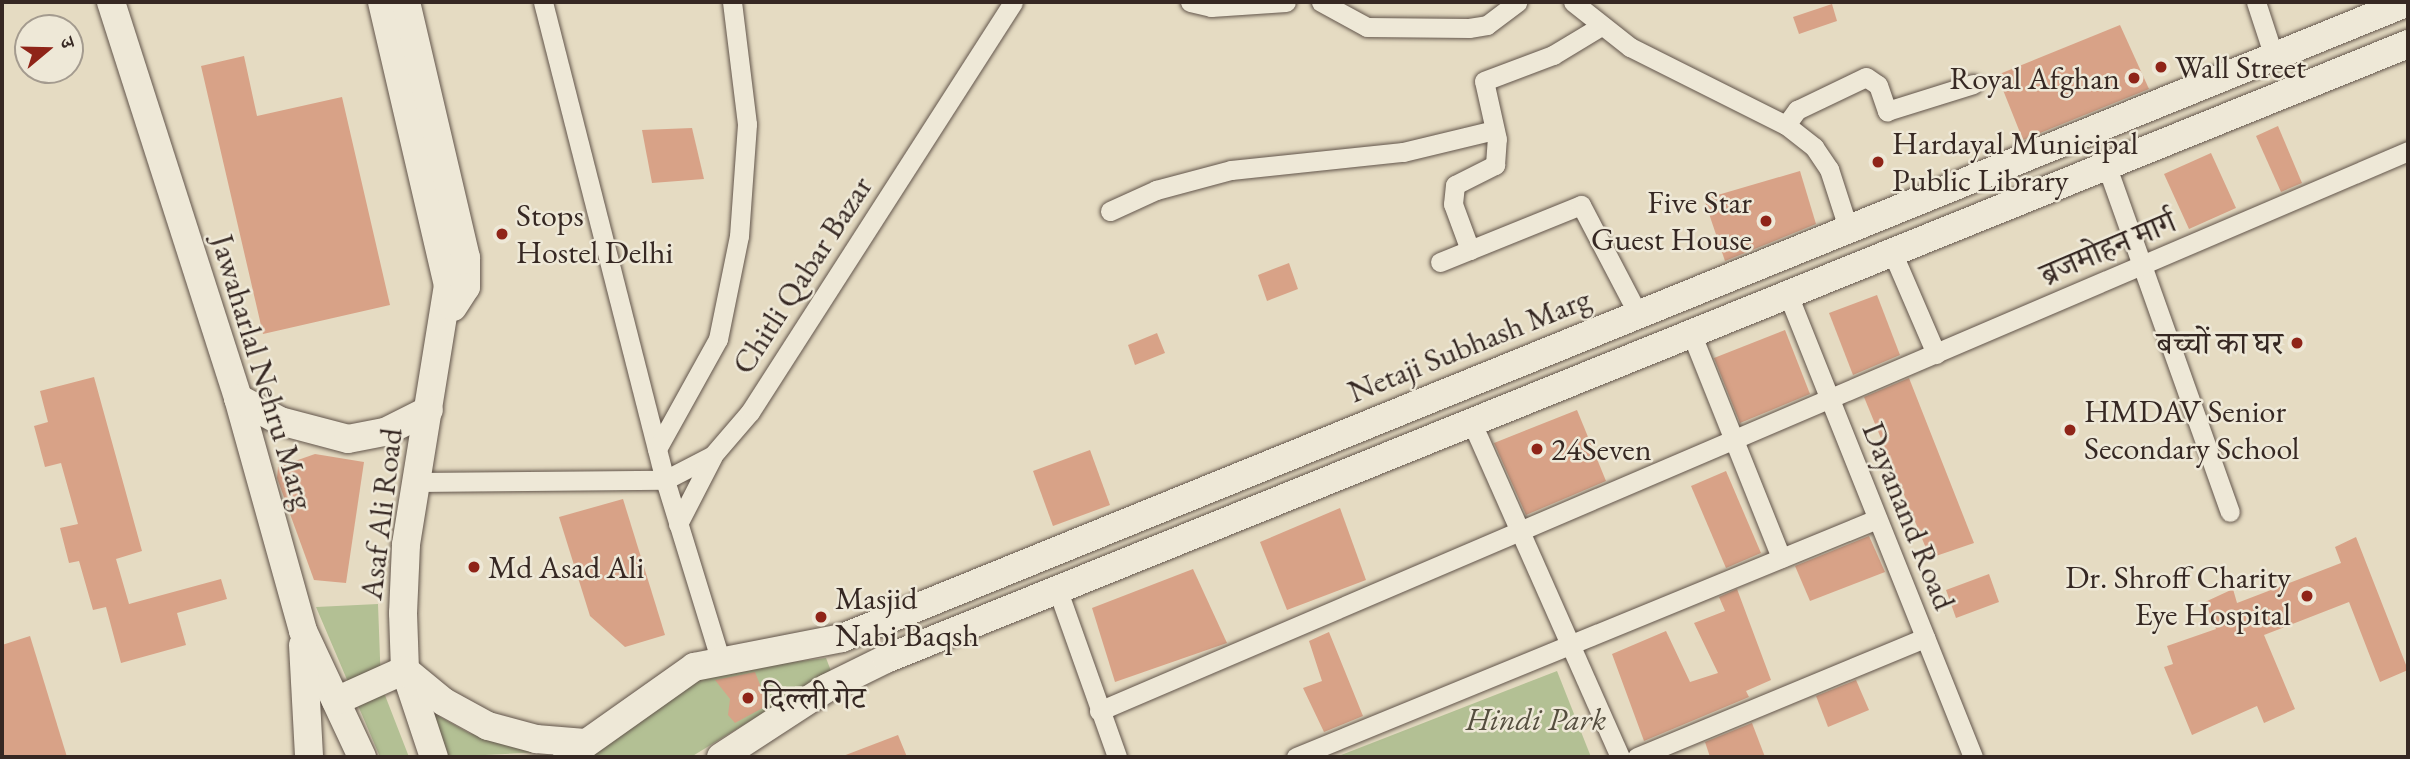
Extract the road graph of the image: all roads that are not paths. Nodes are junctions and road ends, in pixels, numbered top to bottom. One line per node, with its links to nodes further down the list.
1 (111, 2): 33 (main road, Jawaharlal Nehru Marg)
2 (382, 2): 30 (main road, Asaf Ali Road)
3 (406, 2): 30 (main road, Asaf Ali Road)
4 (545, 2): 38 (street)
5 (732, 2): 38 (street)
6 (1013, 2): 39 (street, Chitli Qabar Bazar)
7 (1190, 2): 8 (street)
8 (1286, 2)
9 (1321, 2): 10 (street)
10 (1517, 2)
11 (1573, 2): 14 (street)
12 (2256, 2): 16 (street)
13 (2408, 2): 16 (main road, Netaji Subhash Marg)
14 (1598, 28): 18 (street); 19 (street)
15 (2408, 44): 21 (main road)
16 (2274, 57): 23 (main road, Netaji Subhash Marg)
17 (1973, 84): 18 (street)
18 (1786, 125): 23 (street)
19 (1494, 131): 22 (street); 24 (street)
20 (2408, 151): 27 (street, ब्रजमोहन मार्ग)
21 (2107, 167): 25 (main road); 27 (street)
22 (1110, 211)
23 (1847, 228): 29 (main road, Netaji Subhash Marg)
24 (1470, 250): 26 (street); 29 (street)
25 (1893, 254): 28 (main road); 32 (street)
26 (1440, 262)
27 (2138, 267): 32 (street, ब्रजमोहन मार्ग); 42 (street)
28 (1789, 297): 31 (main road); 34 (street, Dayanand Road)
29 (1638, 314): 51 (main road, Netaji Subhash Marg)
30 (445, 318): 35 (main road, Asaf Ali Road)
31 (1692, 335): 36 (main road); 37 (street)
32 (1936, 354): 34 (street, ब्रजमोहन मार्ग)
33 (238, 398): 35 (main road); 48 (main road, Jawaharlal Nehru Marg)
34 (1830, 399): 37 (street, ब्रजमोहन मार्ग); 43 (street, Dayanand Road)
35 (429, 410): 41 (main road, Asaf Ali Road)
36 (1472, 423): 45 (street); 47 (main road)
37 (1735, 442): 45 (street, ब्रजमोहन मार्ग); 46 (street)
38 (657, 449): 40 (street)
39 (713, 455): 40 (street, Chitli Qabar Bazar); 44 (street)
40 (665, 480): 41 (street, Chitli Qabar Bazar); 44 (street)
41 (416, 482): 52 (main road, Asaf Ali Road)
42 (2230, 512)
43 (1878, 519): 46 (street); 49 (street, Dayanand Road)
44 (678, 524): 51 (street)
45 (1521, 531): 50 (street); 54 (street, ब्रजमोहन मार्ग)
46 (1781, 558): 50 (street)
47 (1058, 592): 54 (street); 55 (main road)
48 (303, 631): 53 (main road, Jawaharlal Nehru Marg); 57 (main road)
49 (1925, 638): 65 (street); 66 (street, Dayanand Road)
50 (1572, 646): 63 (street); 64 (street)
51 (720, 659): 56 (main road, Netaji Subhash Marg)
52 (405, 670): 53 (main road); 56 (main road); 59 (main road, Asaf Ali Road)
53 (335, 701): 58 (main road, Jawaharlal Nehru Marg)
54 (1099, 711): 62 (street)
55 (761, 734): 60 (main road); 61 (main road)
56 (576, 750)
57 (309, 757)
58 (362, 757)
59 (435, 757)
60 (721, 757)
61 (744, 757)
62 (1117, 757)
63 (1296, 757)
64 (1620, 757)
65 (1637, 757)
66 (1973, 757)

